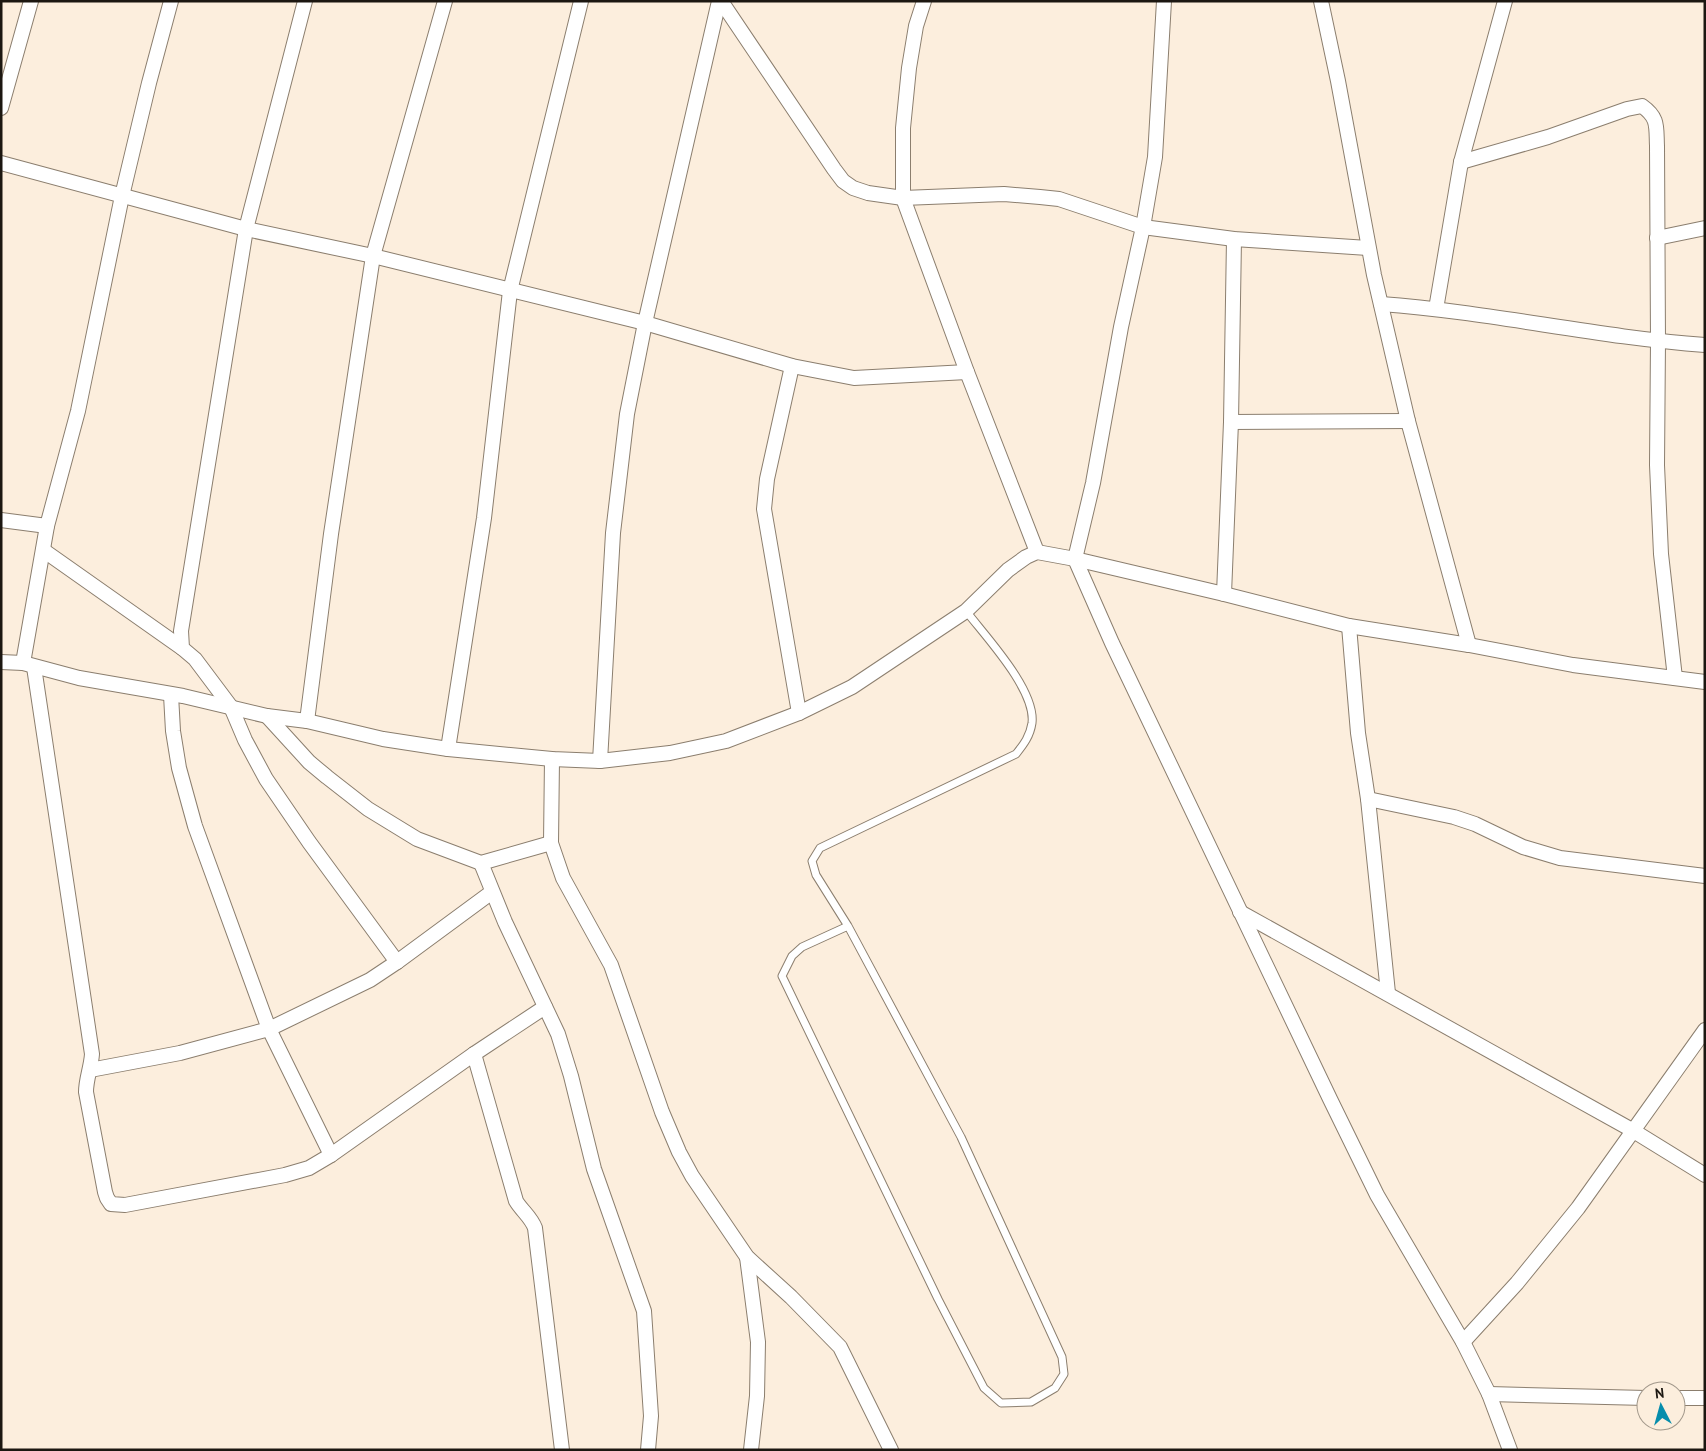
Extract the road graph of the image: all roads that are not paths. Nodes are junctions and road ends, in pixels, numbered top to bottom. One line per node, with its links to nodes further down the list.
1 (31, 1): 11 (street)
2 (171, 1): 14 (street)
3 (305, 1): 18 (street)
4 (445, 1): 22 (street)
5 (581, 1): 23 (street)
6 (720, 1): 15 (street); 26 (street)
7 (924, 1): 15 (street)
8 (1164, 1): 16 (street)
9 (1320, 1): 21 (street)
10 (1505, 1): 12 (street)
11 (1, 108)
12 (1461, 162): 19 (street); 25 (street)
13 (1, 163): 14 (street)
14 (122, 196): 18 (street); 34 (street)
15 (903, 198): 16 (street); 30 (street)
16 (1143, 227): 20 (street); 37 (street)
17 (1705, 228): 19 (street)
18 (246, 229): 22 (street); 42 (street)
19 (1657, 238): 27 (street)
20 (1234, 239): 21 (street); 32 (street)
21 (1368, 248): 24 (street)
22 (373, 256): 23 (street); 51 (street)
23 (510, 291): 26 (street); 52 (street)
24 (1381, 304): 25 (street); 31 (street)
25 (1436, 309): 27 (street)
26 (645, 323): 29 (street); 54 (street)
27 (1658, 341): 28 (street); 45 (street)
28 (1705, 345)
29 (792, 366): 30 (street); 49 (street)
30 (967, 372): 36 (street)
31 (1408, 421): 32 (street); 41 (street)
32 (1231, 422): 38 (street)
33 (1, 520): 34 (street)
34 (47, 526): 35 (street)
35 (43, 550): 42 (street); 44 (street)
36 (1037, 552): 37 (street); 39 (street)
37 (1075, 559): 38 (street); 60 (street)
38 (1224, 594): 40 (street)
39 (966, 611): 49 (street); 61 (lane)
40 (1349, 626): 41 (street); 55 (street)
41 (1469, 645): 45 (street)
42 (182, 648): 48 (street)
43 (1, 662): 44 (street)
44 (28, 665): 47 (street); 68 (street)
45 (1675, 678): 46 (street)
46 (1705, 682)
47 (171, 695): 48 (street); 65 (street)
48 (231, 707): 50 (street); 62 (street)
49 (799, 713): 54 (street)
50 (267, 716): 51 (street); 57 (street)
51 (307, 721): 52 (street)
52 (448, 749): 53 (street)
53 (552, 759): 54 (street); 56 (street)
54 (600, 761)
55 (1368, 800): 58 (street); 63 (street)
56 (552, 843): 57 (street); 72 (street)
57 (481, 863): 59 (street)
58 (1705, 876)
59 (492, 892): 62 (street); 64 (street)
60 (1240, 912): 63 (street); 73 (street)
61 (848, 926): 61 (lane)
62 (397, 962): 65 (street)
63 (1388, 993): 69 (street)
64 (545, 1006): 67 (street); 79 (street)
65 (269, 1029): 68 (street); 70 (street)
66 (1705, 1030): 69 (street)
67 (474, 1054): 70 (street); 78 (street)
68 (90, 1070): 70 (street)
69 (1632, 1130): 71 (street); 73 (street)
70 (331, 1155)
71 (1705, 1175)
72 (746, 1257): 80 (street); 81 (street)
73 (1463, 1342): 74 (street)
74 (1489, 1394): 75 (street); 82 (street)
75 (1636, 1398)
76 (1686, 1398): 77 (street)
77 (1705, 1398)
78 (562, 1450)
79 (648, 1450)
80 (751, 1450)
81 (891, 1450)
82 (1510, 1450)

